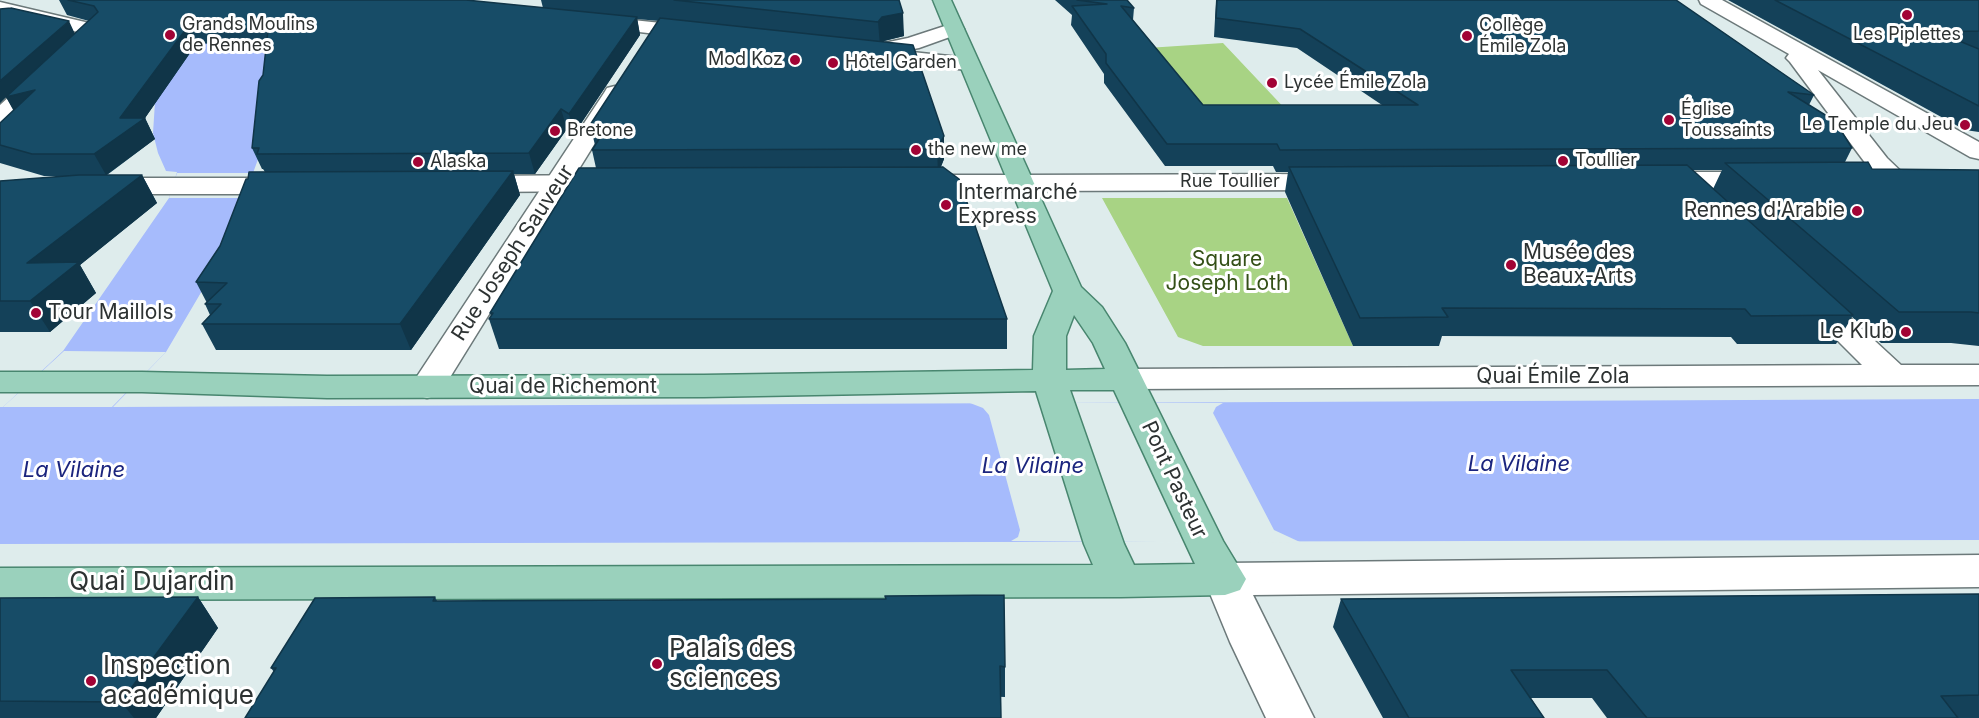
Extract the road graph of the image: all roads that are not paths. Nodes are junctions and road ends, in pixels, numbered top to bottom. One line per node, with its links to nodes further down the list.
1 (942, 0): 6 (main road)
2 (1708, 0): 9 (street)
3 (0, 8): 8 (street)
4 (577, 20): 5 (street)
5 (657, 28): 7 (street); 19 (street, Rue Joseph Sauveur)
6 (954, 29): 11 (main road); 11 (street)
7 (724, 36)
8 (78, 46)
9 (1788, 47): 13 (street); 17 (street)
10 (61, 62): 12 (street)
11 (968, 64): 22 (main road)
12 (0, 118)
13 (1979, 152)
14 (1636, 180): 15 (street)
15 (1683, 180): 16 (street); 26 (street)
16 (1790, 180)
17 (1862, 180)
18 (1354, 182): 22 (street, Rue Toullier)
19 (558, 183): 20 (street); 23 (street); 32 (street, Rue Joseph Sauveur)
20 (636, 183)
21 (889, 183): 22 (street, Rue Toullier)
22 (1021, 183): 28 (main road)
23 (448, 185)
24 (81, 186): 25 (street)
25 (305, 186)
26 (1709, 204)
27 (1795, 284): 29 (street)
28 (1068, 291): 33 (main road); 34 (main road, Pont Pasteur)
29 (1892, 375): 30 (street, Quai Émile Zola); 34 (street, Quai Émile Zola)
30 (1979, 375)
31 (15, 382): 32 (main road, Quai de Richemont)
32 (427, 387): 33 (main road, Quai de Richemont)
33 (1052, 390): 34 (main road, Quai de Richemont); 37 (main road)
34 (1132, 390): 35 (main road, Pont Pasteur)
35 (1215, 562): 36 (street); 37 (main road, Quai Dujardin); 39 (street)
36 (1979, 571)
37 (1122, 581): 38 (main road, Quai Dujardin)
38 (0, 584)
39 (1290, 718)

